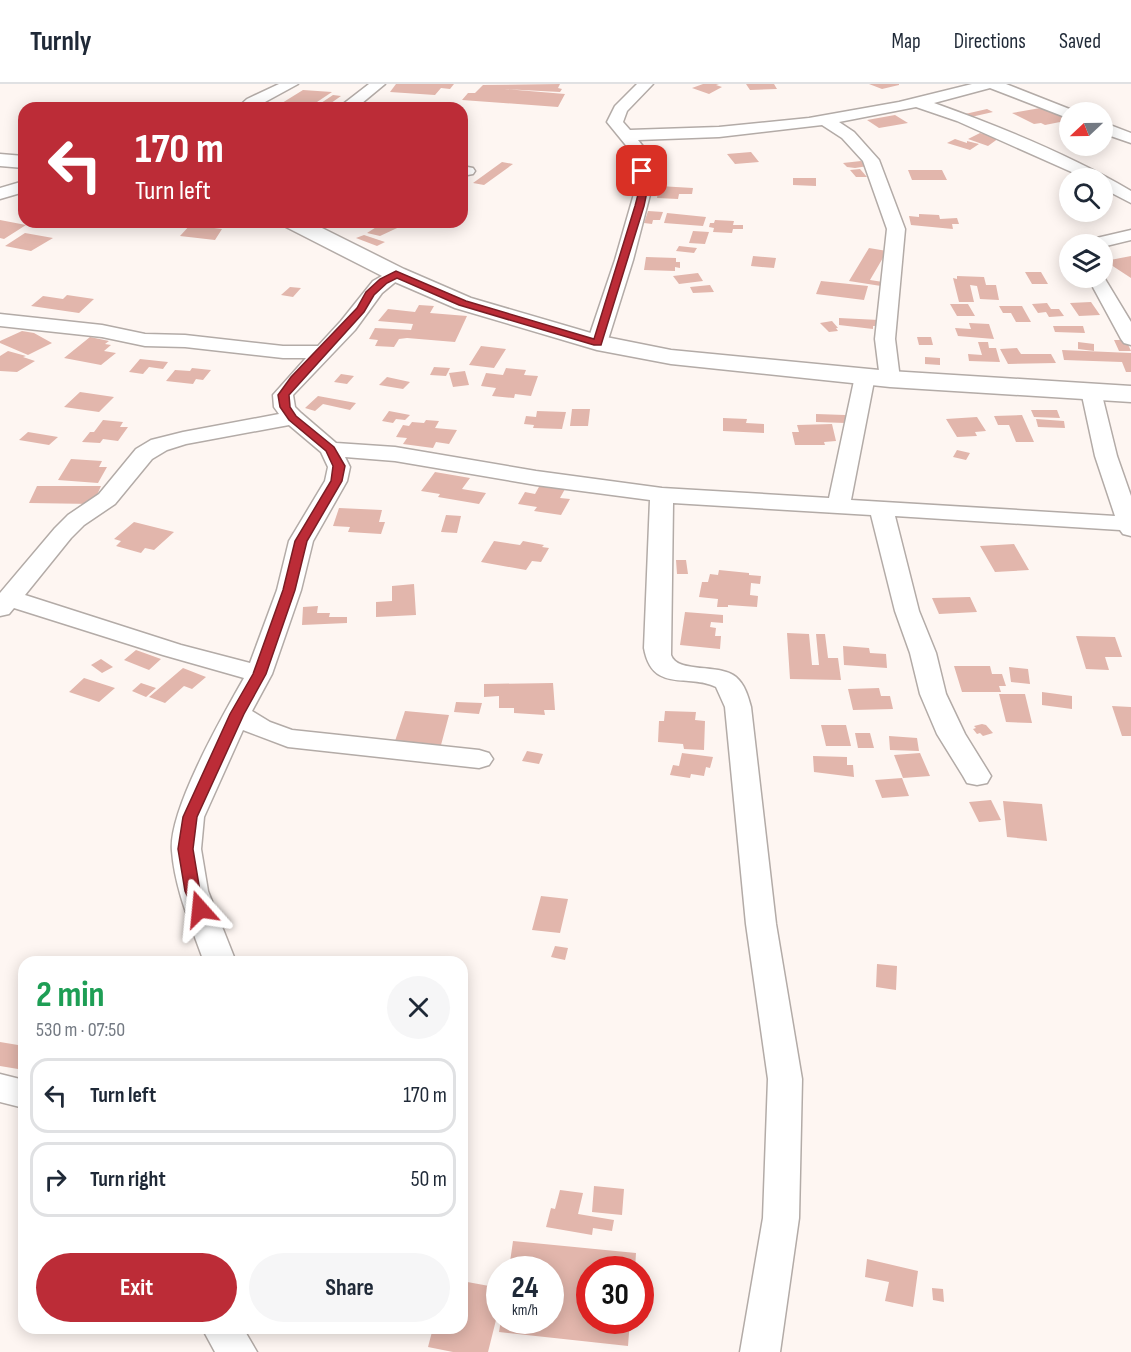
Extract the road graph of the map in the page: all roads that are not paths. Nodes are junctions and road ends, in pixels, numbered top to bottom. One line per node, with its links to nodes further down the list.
1 (291, 84): 5 (street)
2 (378, 84): 6 (street)
3 (646, 84): 11 (street)
4 (991, 84): 7 (street); 8 (street)
5 (252, 102)
6 (354, 102)
7 (920, 104): 9 (street); 15 (street)
8 (1059, 110)
9 (826, 122): 11 (street); 30 (street)
10 (1113, 131): 12 (street)
11 (626, 135): 27 (street)
12 (1131, 138)
13 (0, 160): 14 (street)
14 (18, 162)
15 (1075, 168)
16 (1113, 187): 19 (street)
17 (18, 188): 18 (street)
18 (0, 194)
19 (1131, 198)
20 (306, 228): 23 (street)
21 (1131, 235): 22 (street)
22 (1113, 239)
23 (396, 274): 27 (street); 28 (street)
24 (1103, 288): 26 (street)
25 (0, 320): 28 (street)
26 (1131, 339)
27 (597, 343): 29 (street)
28 (323, 352): 33 (street)
29 (865, 376): 30 (street); 36 (street)
30 (891, 379): 31 (street)
31 (1091, 391): 32 (street); 38 (street)
32 (1131, 394)
33 (293, 418): 34 (street); 39 (street)
34 (330, 449): 35 (street); 40 (street)
35 (662, 495): 36 (street); 49 (street)
36 (838, 505): 37 (street)
37 (881, 507): 38 (street); 43 (street)
38 (1130, 526)
39 (5, 603): 40 (street)
40 (259, 674): 41 (street)
41 (237, 714): 42 (street); 44 (street)
42 (479, 759)
43 (977, 776)
44 (218, 956)
45 (0, 1089): 46 (street)
46 (18, 1093)
47 (225, 1334): 48 (street)
48 (237, 1352)
49 (760, 1352)

